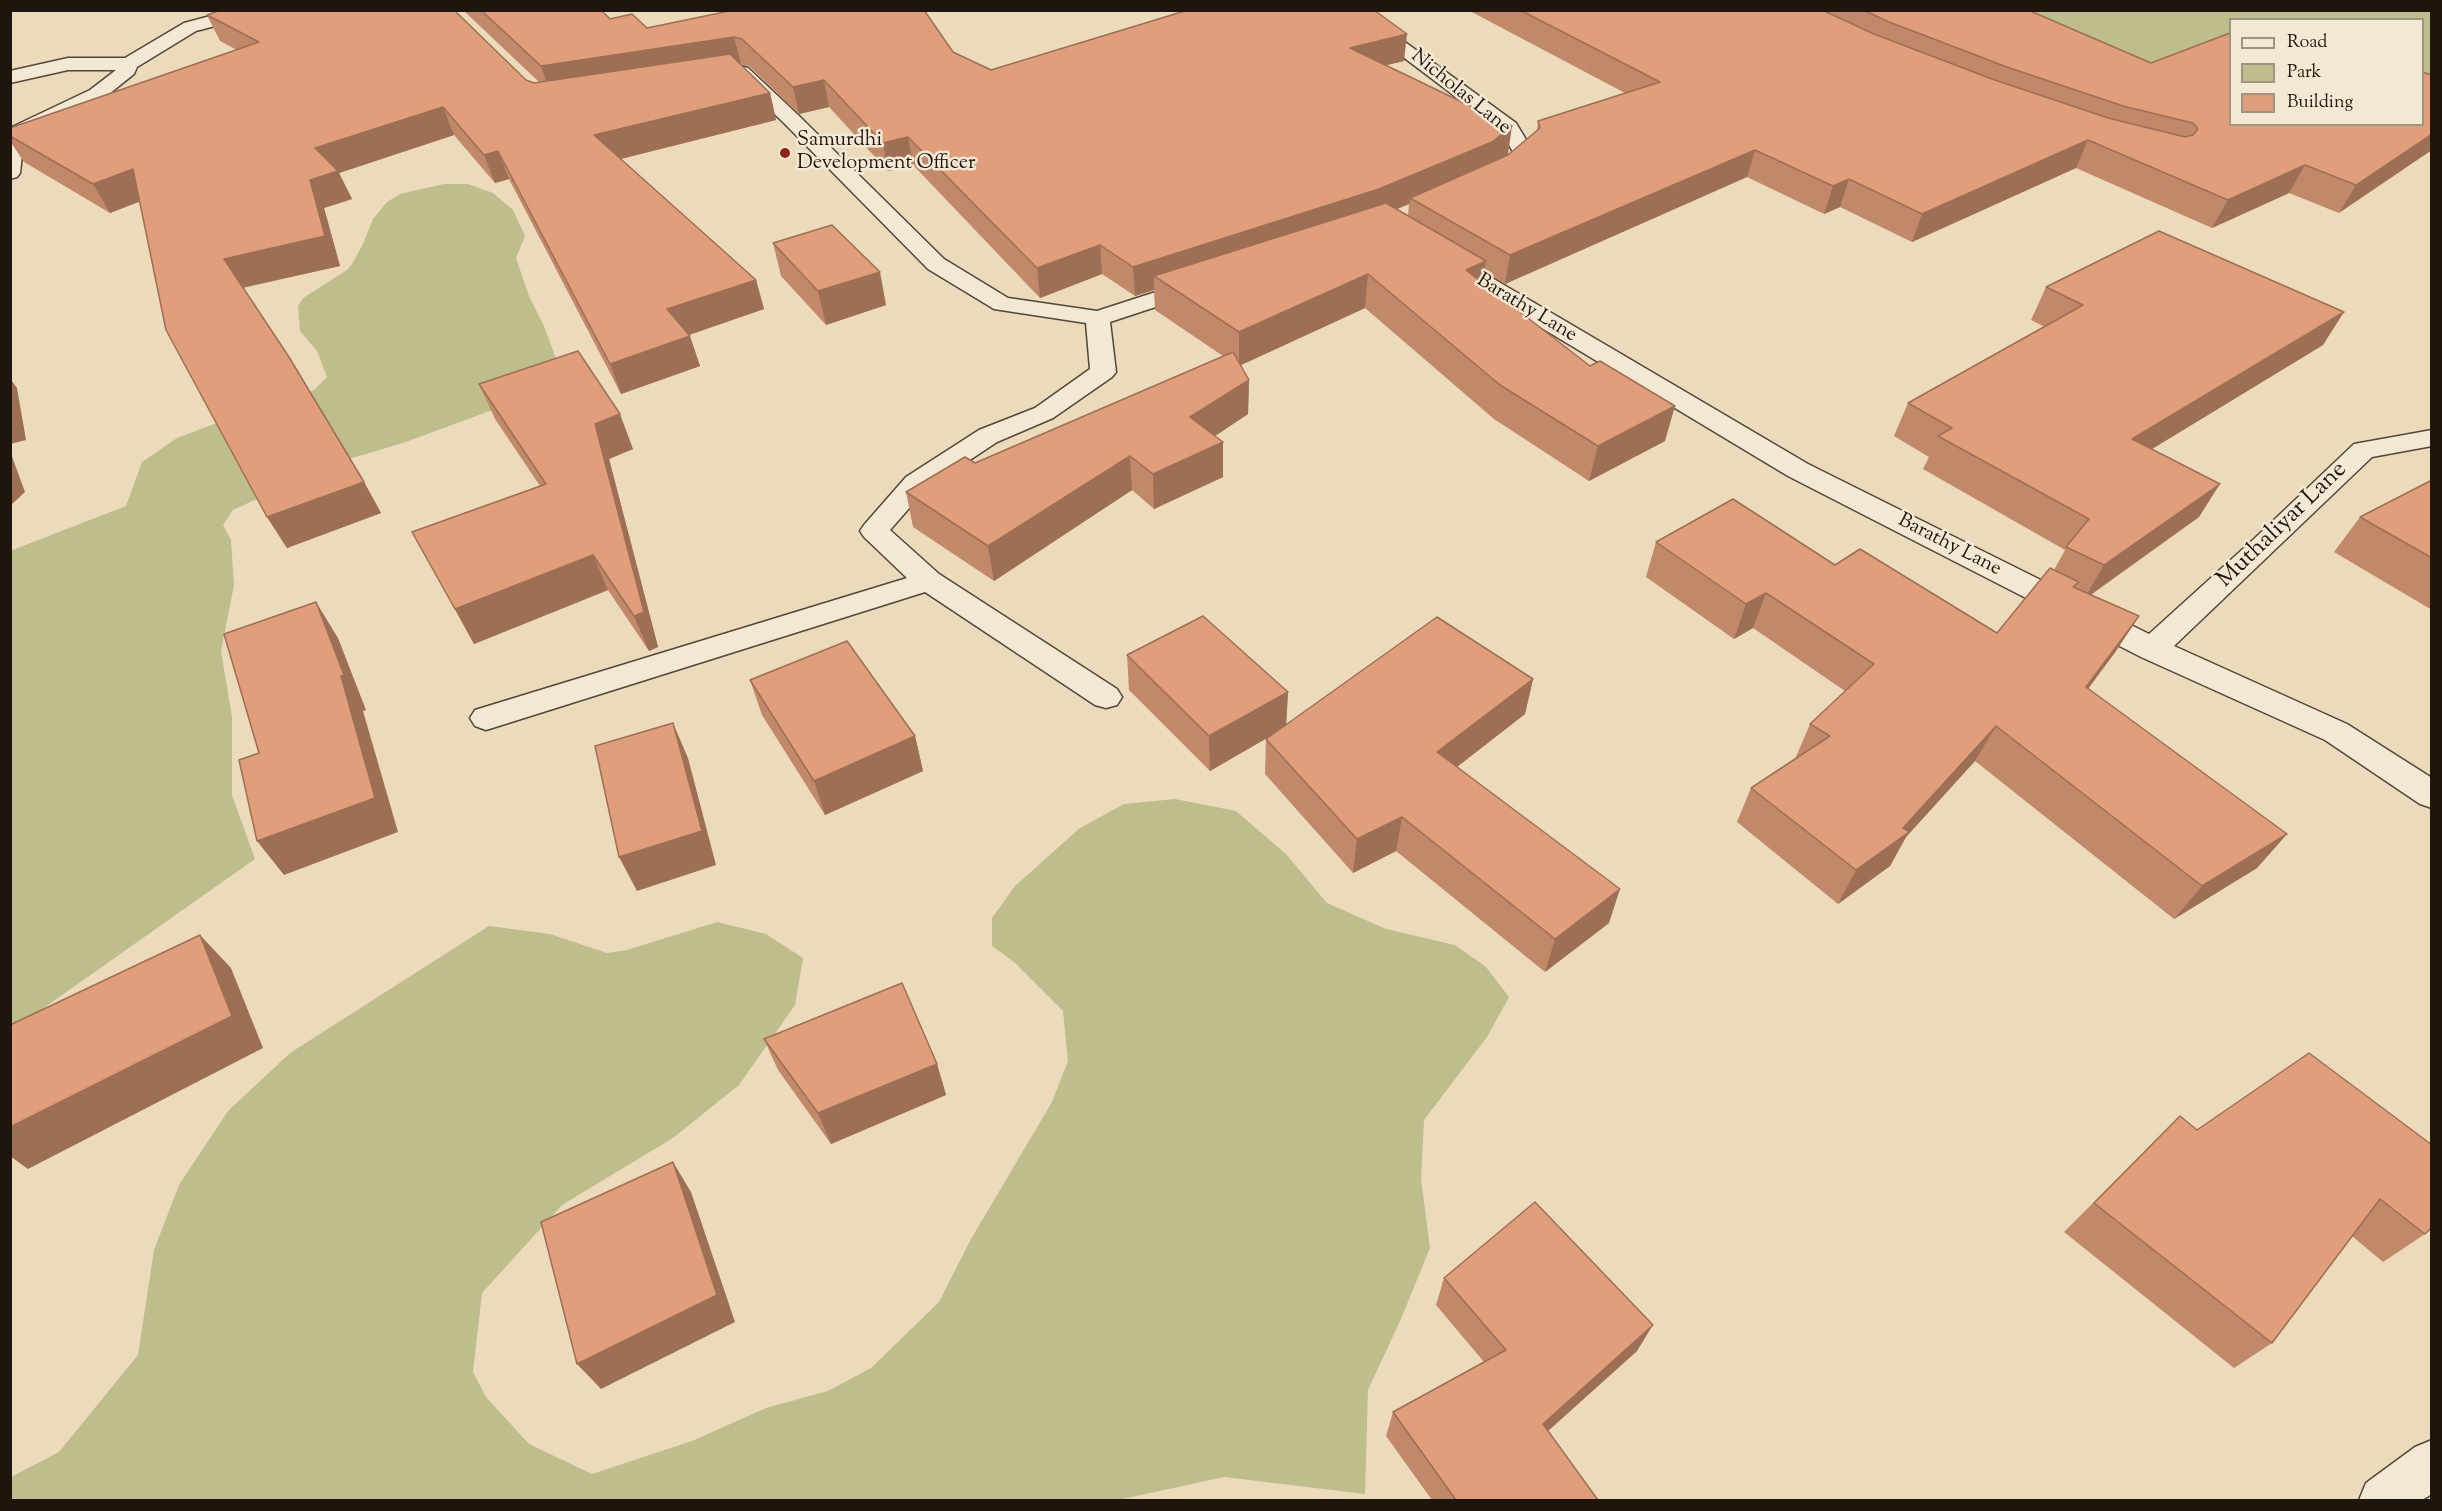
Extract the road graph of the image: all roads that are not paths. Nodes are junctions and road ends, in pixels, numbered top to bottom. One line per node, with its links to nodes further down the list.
1 (255, 10): 3 (street)
2 (1349, 10): 7 (street, Nicholas Lane)
3 (129, 64): 5 (street); 6 (street)
4 (718, 76): 10 (street)
5 (10, 78)
6 (10, 173)
7 (1476, 185)
8 (1426, 249): 13 (street, Barathy Lane)
9 (1220, 279): 10 (street)
10 (1098, 318): 12 (street)
11 (2432, 438): 13 (street, Muthaliyar Lane)
12 (929, 581): 14 (street); 15 (street)
13 (2152, 649): 16 (street, Barathy Lane)
14 (1106, 697)
15 (486, 717)
16 (2432, 795)
17 (2432, 1464): 18 (street)
18 (2382, 1500)

